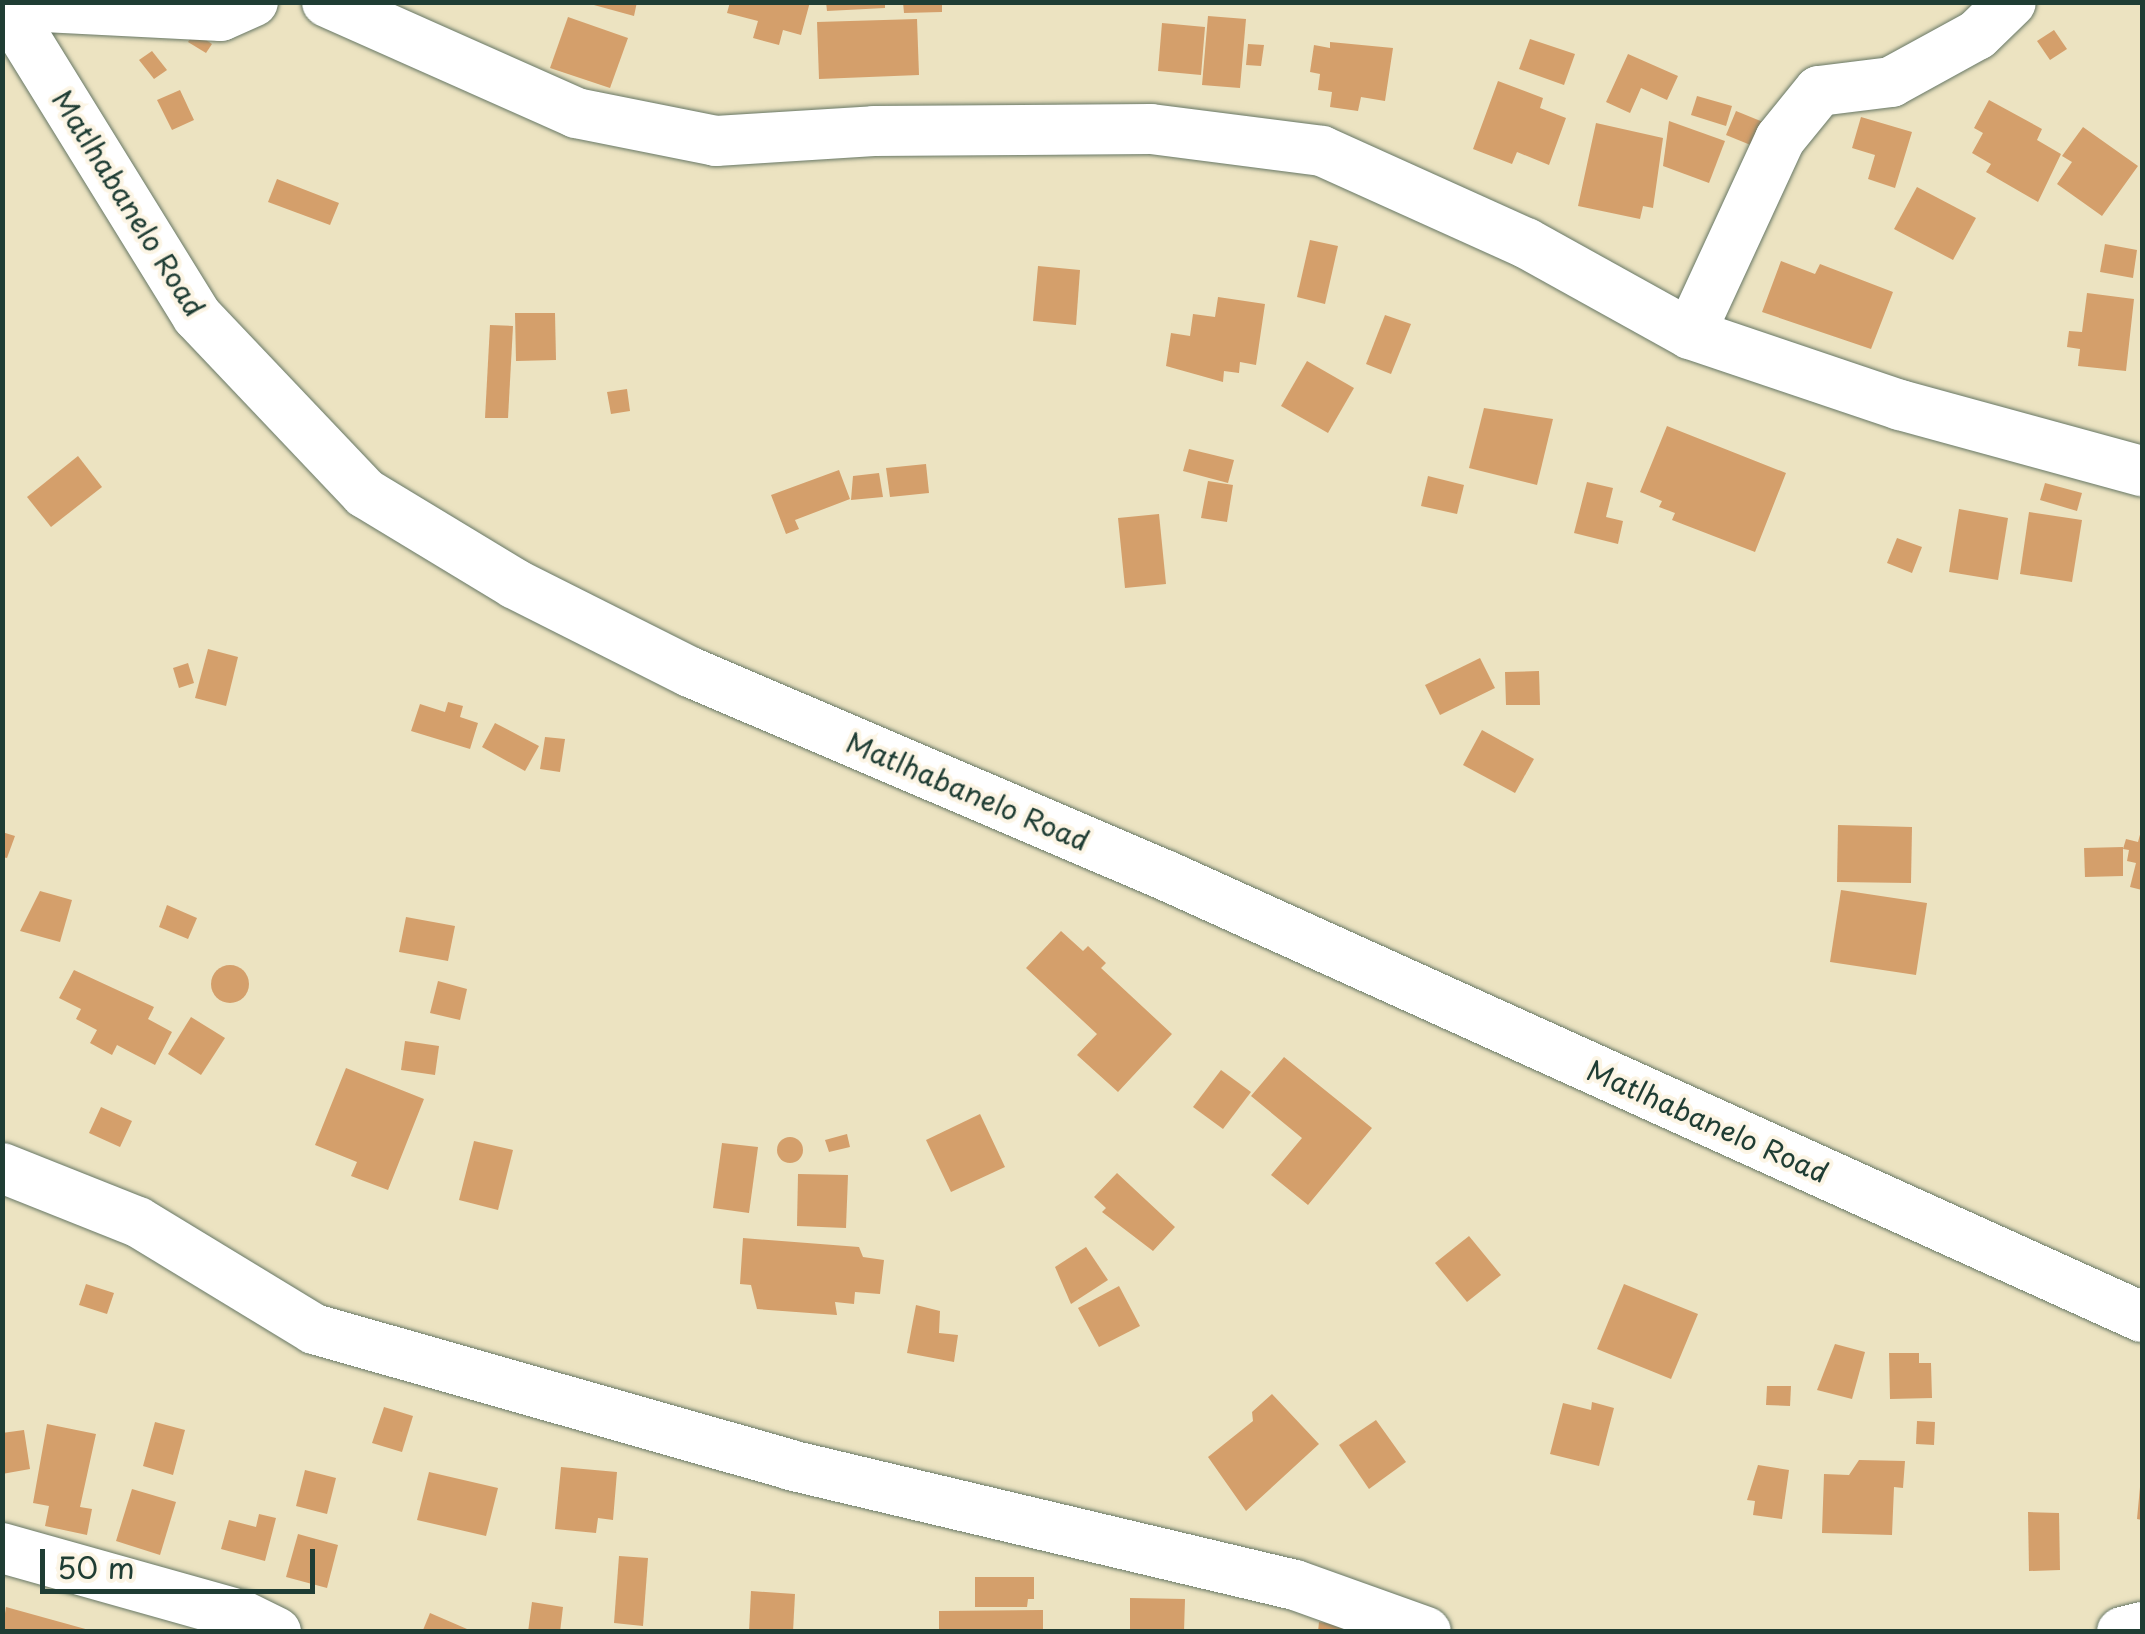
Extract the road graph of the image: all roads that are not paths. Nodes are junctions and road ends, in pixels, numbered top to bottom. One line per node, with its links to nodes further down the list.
1 (253, 2): 4 (street)
2 (327, 2): 5 (street)
3 (2011, 2): 5 (street)
4 (4, 4): 8 (street, Matlhabanelo Road)
5 (1690, 334): 6 (street)
6 (2142, 471)
7 (2, 1168): 11 (street)
8 (2142, 1317)
9 (2, 1548): 10 (street)
10 (276, 1632)
11 (1426, 1632)

